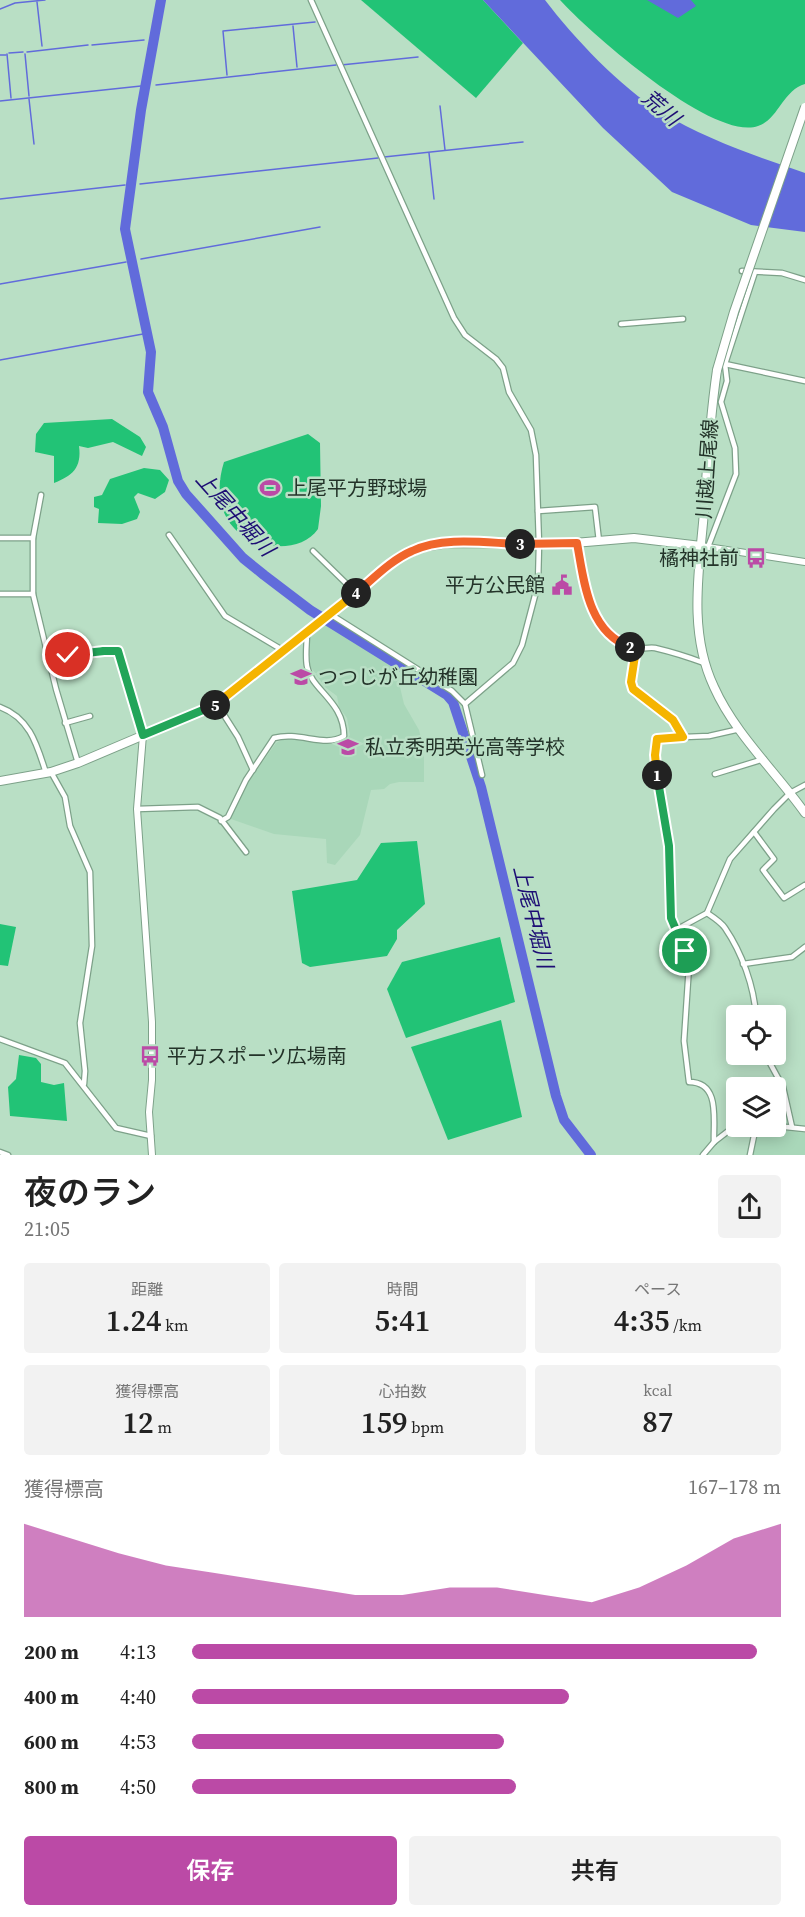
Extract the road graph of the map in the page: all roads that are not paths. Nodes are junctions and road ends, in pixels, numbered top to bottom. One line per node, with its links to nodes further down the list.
1 (311, 0): 11 (street)
2 (805, 107): 18 (main road, 川越上尾線, bridge)
3 (742, 270): 4 (street)
4 (755, 272): 5 (street); 8 (street)
5 (805, 280)
6 (683, 319): 7 (street)
7 (621, 324)
8 (725, 364): 9 (street); 18 (street)
9 (805, 381)
10 (41, 495): 14 (street)
11 (538, 511): 15 (street); 17 (street)
12 (169, 535): 28 (street)
13 (0, 538): 14 (street)
14 (33, 538): 23 (street)
15 (600, 541): 16 (main road); 18 (main road)
16 (577, 543): 17 (main road); 26 (street)
17 (539, 544): 21 (main road); 32 (street)
18 (704, 547): 20 (street); 30 (main road, 川越上尾線)
19 (314, 550): 21 (street)
20 (805, 562)
21 (356, 593): 24 (main road)
22 (0, 594): 23 (street)
23 (33, 594): 29 (street)
24 (326, 617): 25 (main road); 32 (street)
25 (307, 632): 28 (main road); 41 (street)
26 (636, 649): 30 (street); 38 (street)
27 (118, 651): 29 (street); 37 (street)
28 (284, 651): 31 (main road)
29 (49, 659): 35 (street)
30 (704, 663): 36 (main road, 川越上尾線)
31 (217, 704): 37 (main road); 41 (street)
32 (465, 704): 44 (street)
33 (0, 707): 42 (street)
34 (90, 716): 35 (street)
35 (65, 723): 40 (street)
36 (740, 729): 38 (street); 39 (main road, 川越上尾線)
37 (143, 735): 40 (main road); 48 (street)
38 (683, 737): 55 (street)
39 (764, 759): 43 (street); 47 (main road, 川越上尾線)
40 (78, 763): 42 (main road)
41 (253, 770): 50 (street)
42 (49, 773): 45 (main road); 61 (street)
43 (715, 774)
44 (482, 775)
45 (0, 781)
46 (805, 785): 47 (street)
47 (790, 793): 49 (main road, 川越上尾線); 51 (street)
48 (137, 809): 50 (street); 66 (street)
49 (805, 813)
50 (221, 821): 52 (street)
51 (754, 832): 53 (street); 54 (street)
52 (246, 852)
53 (805, 885)
54 (707, 913): 55 (street); 57 (street)
55 (674, 931): 68 (street)
56 (805, 947): 57 (street)
57 (743, 964): 58 (street)
58 (755, 1005)
59 (0, 1039): 61 (street)
60 (771, 1065): 63 (street)
61 (84, 1084): 66 (street)
62 (786, 1127): 63 (street)
63 (792, 1127): 64 (street)
64 (805, 1129)
65 (726, 1133): 68 (street)
66 (151, 1136): 71 (street)
67 (754, 1137): 73 (street)
68 (714, 1142): 72 (street)
69 (0, 1154): 70 (street)
70 (8, 1155)
71 (152, 1155)
72 (703, 1155)
73 (750, 1155)

